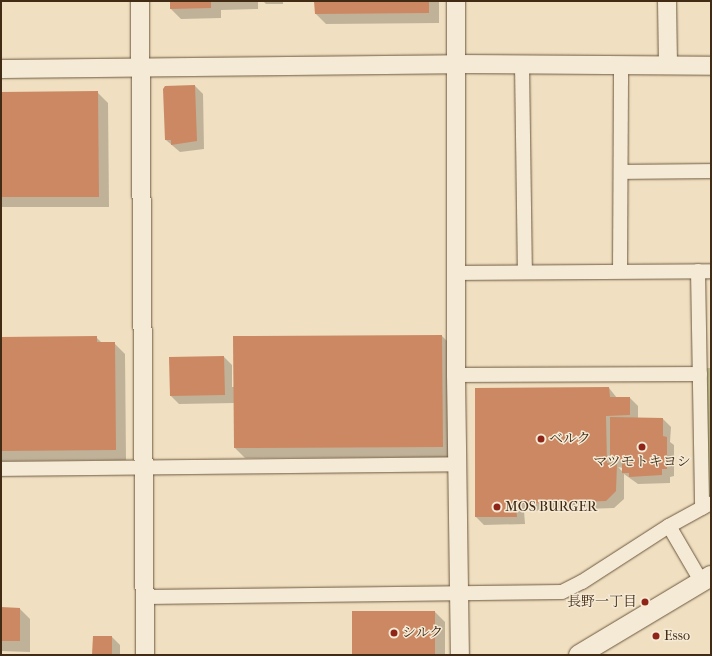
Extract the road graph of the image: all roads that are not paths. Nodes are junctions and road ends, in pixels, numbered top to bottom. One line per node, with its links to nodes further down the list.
1 (140, 1): 10 (street)
2 (456, 1): 4 (street)
3 (668, 1): 7 (street)
4 (456, 64): 5 (street); 10 (street); 16 (street)
5 (522, 64): 6 (street); 15 (street)
6 (621, 65): 7 (street); 12 (street)
7 (668, 65): 8 (street)
8 (711, 66)
9 (1, 69): 10 (street)
10 (140, 69): 20 (street)
11 (711, 171): 12 (street)
12 (621, 172): 13 (street)
13 (620, 271): 14 (street); 15 (street)
14 (705, 271): 17 (street)
15 (525, 272): 16 (street)
16 (456, 273): 18 (street)
17 (700, 374): 18 (street); 22 (street)
18 (456, 376): 19 (street)
19 (457, 464): 20 (street); 25 (street)
20 (144, 467): 21 (street); 26 (street)
21 (1, 469)
22 (707, 506): 23 (street)
23 (669, 526): 24 (street); 25 (street)
24 (706, 579): 29 (main road)
25 (460, 592): 26 (street); 28 (street)
26 (145, 597): 27 (street)
27 (145, 655)
28 (460, 655)
29 (579, 655)

